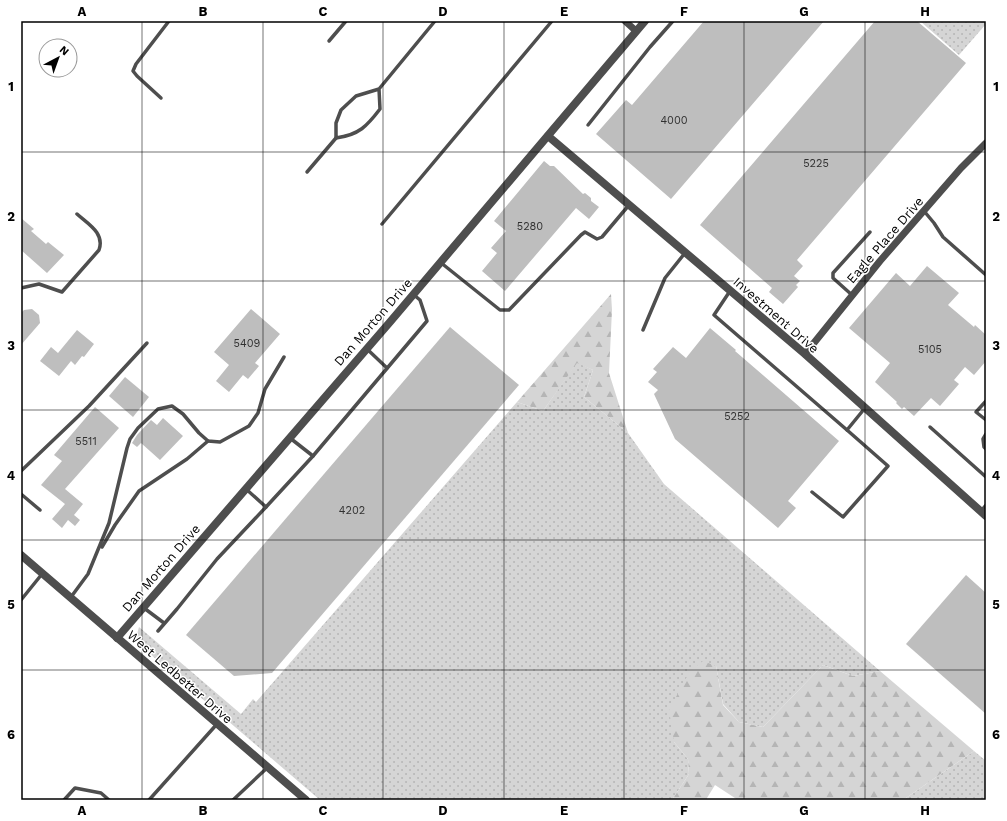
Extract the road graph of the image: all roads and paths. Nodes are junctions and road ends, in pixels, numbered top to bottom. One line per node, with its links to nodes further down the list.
1 (169, 21): 11 (lane)
2 (346, 21): 9 (lane)
3 (435, 21): 10 (lane)
4 (552, 21): 20 (lane)
5 (625, 21): 8 (street)
6 (645, 21): 8 (street, Dan Morton Drive)
7 (673, 21): 12 (lane)
8 (636, 31): 13 (street, Dan Morton Drive)
9 (329, 41)
10 (378, 89): 14 (lane); 14 (lane)
11 (161, 98)
12 (588, 125)
13 (548, 136): 17 (street, Investment Drive); 23 (street, Dan Morton Drive)
14 (336, 138): 16 (lane)
15 (985, 147): 18 (street, Eagle Place Drive)
16 (307, 172)
17 (630, 205): 22 (street, Investment Drive); 23 (lane)
18 (924, 211): 24 (lane); 28 (street, Eagle Place Drive)
19 (77, 214): 25 (lane)
20 (382, 224)
21 (870, 232): 28 (lane)
22 (685, 253): 26 (street, Investment Drive); 29 (lane)
23 (440, 262): 27 (street, Dan Morton Drive)
24 (986, 275)
25 (21, 288)
26 (730, 291): 32 (street, Investment Drive); 39 (lane)
27 (413, 294): 31 (street, Dan Morton Drive); 34 (lane)
28 (852, 295): 32 (street, Eagle Place Drive)
29 (643, 330)
30 (147, 343): 45 (lane)
31 (366, 349): 34 (lane); 41 (street, Dan Morton Drive)
32 (805, 354): 36 (street, Investment Drive)
33 (284, 356): 42 (lane)
34 (387, 368): 44 (lane)
35 (986, 401): 37 (lane)
36 (865, 408): 39 (lane); 52 (street, Investment Drive)
37 (986, 420)
38 (930, 427): 46 (lane)
39 (847, 430): 48 (lane)
40 (986, 434): 43 (lane)
41 (290, 437): 44 (lane); 47 (street, Dan Morton Drive)
42 (208, 441): 54 (lane); 54 (lane)
43 (986, 449)
44 (313, 456): 50 (lane)
45 (21, 471)
46 (986, 477)
47 (246, 488): 50 (lane); 58 (street, Dan Morton Drive)
48 (812, 492)
49 (21, 494): 51 (lane)
50 (266, 507): 59 (lane)
51 (40, 510)
52 (984, 510)
53 (21, 555): 55 (street, West Ledbetter Drive)
54 (95, 558): 56 (lane)
55 (42, 574): 56 (street, West Ledbetter Drive); 57 (lane)
56 (70, 598): 61 (street, West Ledbetter Drive)
57 (21, 600)
58 (143, 607): 59 (lane); 61 (street, Dan Morton Drive)
59 (164, 623): 60 (lane)
60 (158, 630)
61 (117, 638): 62 (street, West Ledbetter Drive)
62 (217, 724): 63 (street, West Ledbetter Drive); 66 (lane)
63 (268, 767): 67 (lane); 68 (street, West Ledbetter Drive)
64 (64, 800): 65 (lane)
65 (109, 800)
66 (149, 800)
67 (233, 800)
68 (306, 800)

